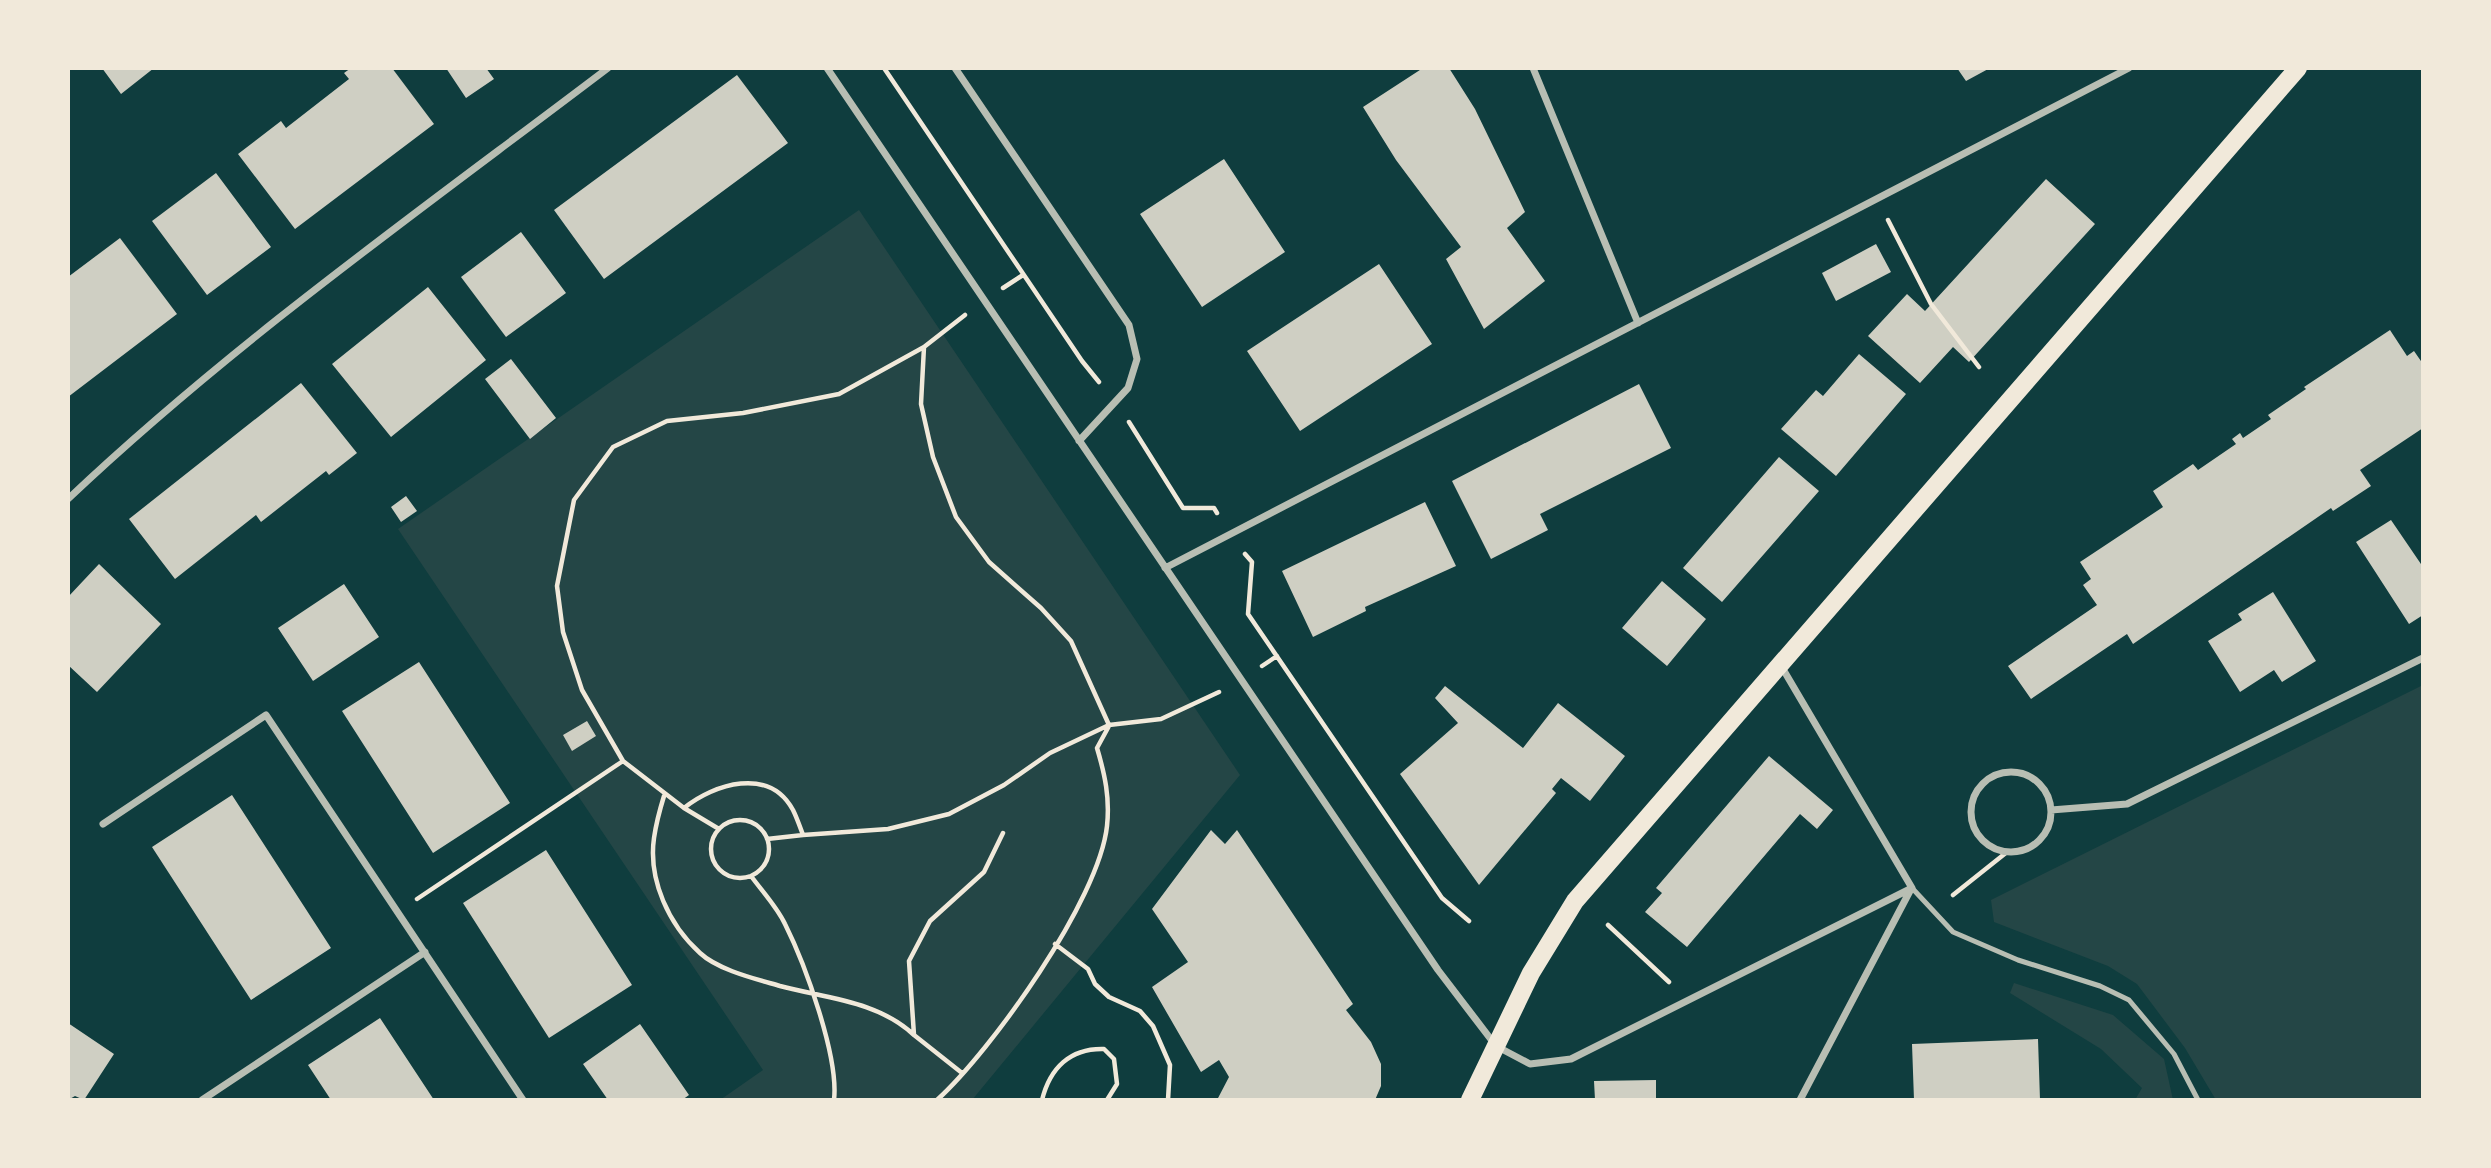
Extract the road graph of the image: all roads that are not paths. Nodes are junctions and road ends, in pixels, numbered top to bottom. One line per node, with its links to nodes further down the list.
1 (608, 68): 9 (street)
2 (827, 68): 8 (street)
3 (955, 68): 8 (street)
4 (1532, 68): 7 (street)
5 (2129, 68): 7 (street)
6 (2298, 68): 12 (main road)
7 (1638, 323): 10 (street)
8 (1079, 441): 10 (street)
9 (68, 499)
10 (1165, 568): 17 (street)
11 (2423, 658): 13 (street)
12 (1780, 663): 15 (street); 17 (main road)
13 (2051, 810): 13 (street)
14 (103, 824): 16 (street)
15 (1912, 888): 17 (street); 21 (street); 22 (lane)
16 (425, 953): 18 (street); 19 (street)
17 (1496, 1045): 20 (main road)
18 (202, 1100)
19 (523, 1100)
20 (1470, 1100)
21 (1800, 1100)
22 (2198, 1100)

